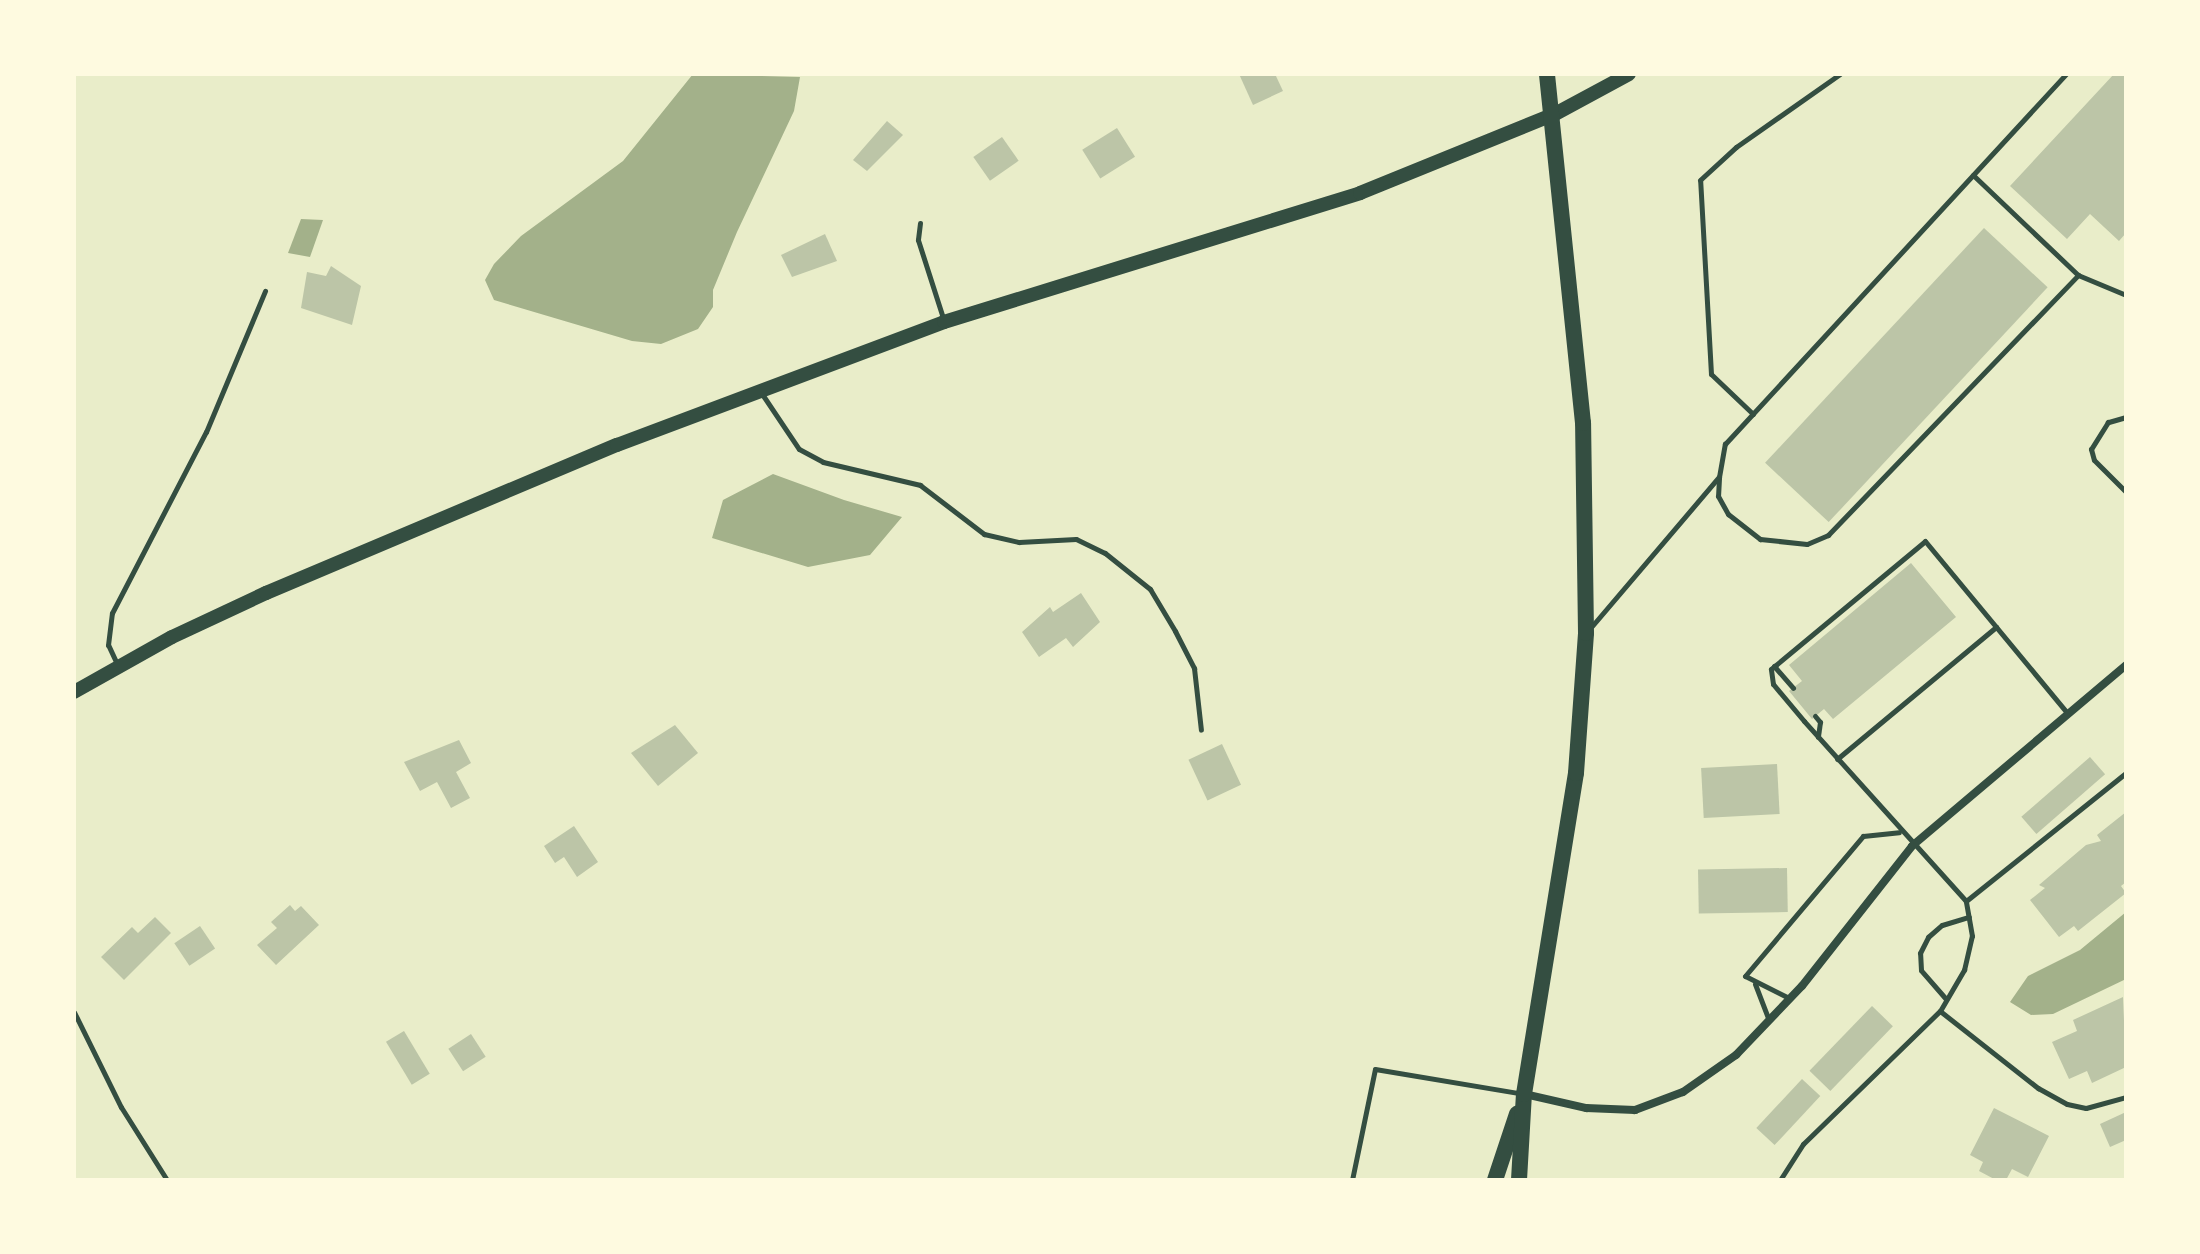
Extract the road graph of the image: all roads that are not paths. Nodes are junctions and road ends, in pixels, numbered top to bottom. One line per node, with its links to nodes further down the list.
1 (1547, 74): 5 (main road)
2 (1629, 74): 5 (main road)
3 (1840, 74): 13 (lane)
4 (2066, 74): 6 (lane)
5 (1555, 114): 11 (main road); 18 (main road)
6 (1973, 175): 8 (lane); 13 (lane)
7 (920, 223): 11 (lane)
8 (2078, 275): 10 (lane); 15 (lane)
9 (265, 291): 21 (lane)
10 (2126, 295)
11 (944, 322): 12 (main road)
12 (759, 390): 21 (main road); 26 (lane)
13 (1753, 414): 15 (lane)
14 (2126, 417): 16 (lane)
15 (1719, 477): 18 (lane)
16 (2126, 492)
17 (1996, 627): 20 (lane); 24 (lane); 28 (lane)
18 (1586, 633): 40 (main road)
19 (2126, 665): 24 (street)
20 (1774, 666): 22 (lane); 27 (lane)
21 (118, 667): 23 (main road)
22 (1793, 688)
23 (74, 692)
24 (2068, 714): 31 (street)
25 (1815, 716): 27 (lane)
26 (1201, 730)
27 (1818, 737): 28 (lane)
28 (1837, 759): 30 (lane)
29 (2126, 773): 32 (lane)
30 (1900, 832): 31 (lane); 34 (lane)
31 (1912, 846): 32 (lane); 35 (street)
32 (1966, 901): 33 (lane)
33 (1969, 917): 36 (lane); 36 (lane)
34 (1755, 983): 35 (lane); 39 (lane)
35 (1790, 998): 39 (street)
36 (1946, 999): 37 (lane)
37 (1940, 1011): 41 (lane); 46 (lane)
38 (74, 1012): 42 (lane)
39 (1769, 1020): 40 (street)
40 (1524, 1094): 43 (lane); 44 (main road); 45 (main road)
41 (2126, 1097)
42 (167, 1180)
43 (1352, 1180)
44 (1495, 1180)
45 (1519, 1180)
46 (1780, 1180)

